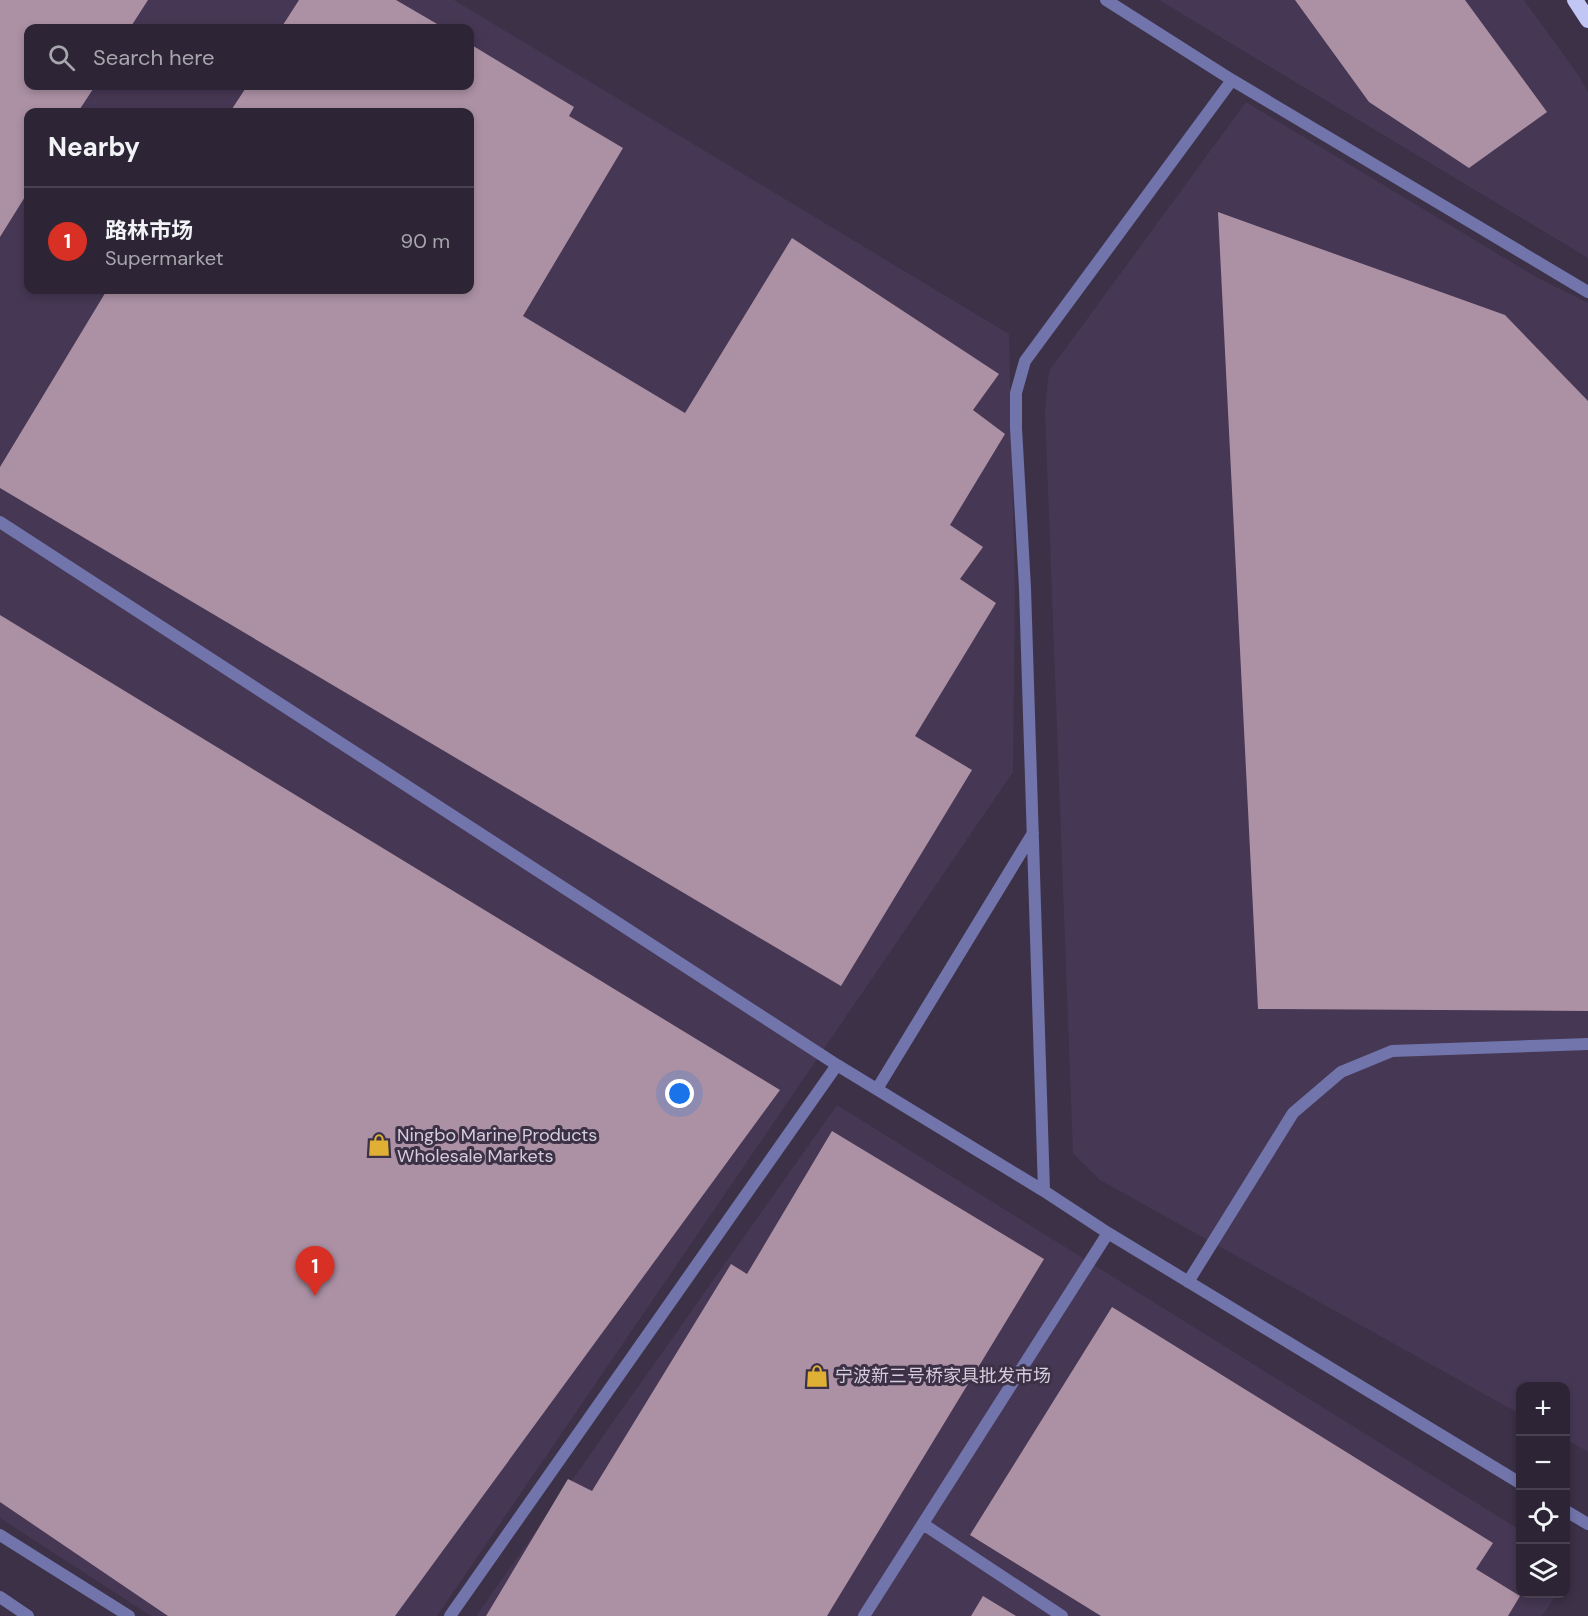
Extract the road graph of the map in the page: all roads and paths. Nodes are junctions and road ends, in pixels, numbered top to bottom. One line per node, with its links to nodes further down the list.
1 (1106, 0): 4 (lane)
2 (1575, 0): 3 (highway)
3 (1588, 20)
4 (1232, 81): 5 (lane); 7 (lane)
5 (1588, 292)
6 (0, 522): 9 (lane)
7 (1033, 832): 10 (lane); 11 (lane)
8 (1588, 1044): 13 (lane)
9 (837, 1065): 10 (lane); 22 (lane)
10 (877, 1089): 11 (lane)
11 (1044, 1191): 12 (lane)
12 (1108, 1233): 13 (lane); 16 (lane)
13 (1188, 1282): 14 (lane)
14 (1516, 1480)
15 (1570, 1513): 17 (lane)
16 (923, 1524): 23 (lane); 24 (lane)
17 (1588, 1524)
18 (0, 1535): 21 (lane)
19 (0, 1598): 20 (lane)
20 (28, 1616)
21 (129, 1616)
22 (450, 1616)
23 (864, 1616)
24 (1062, 1616)

